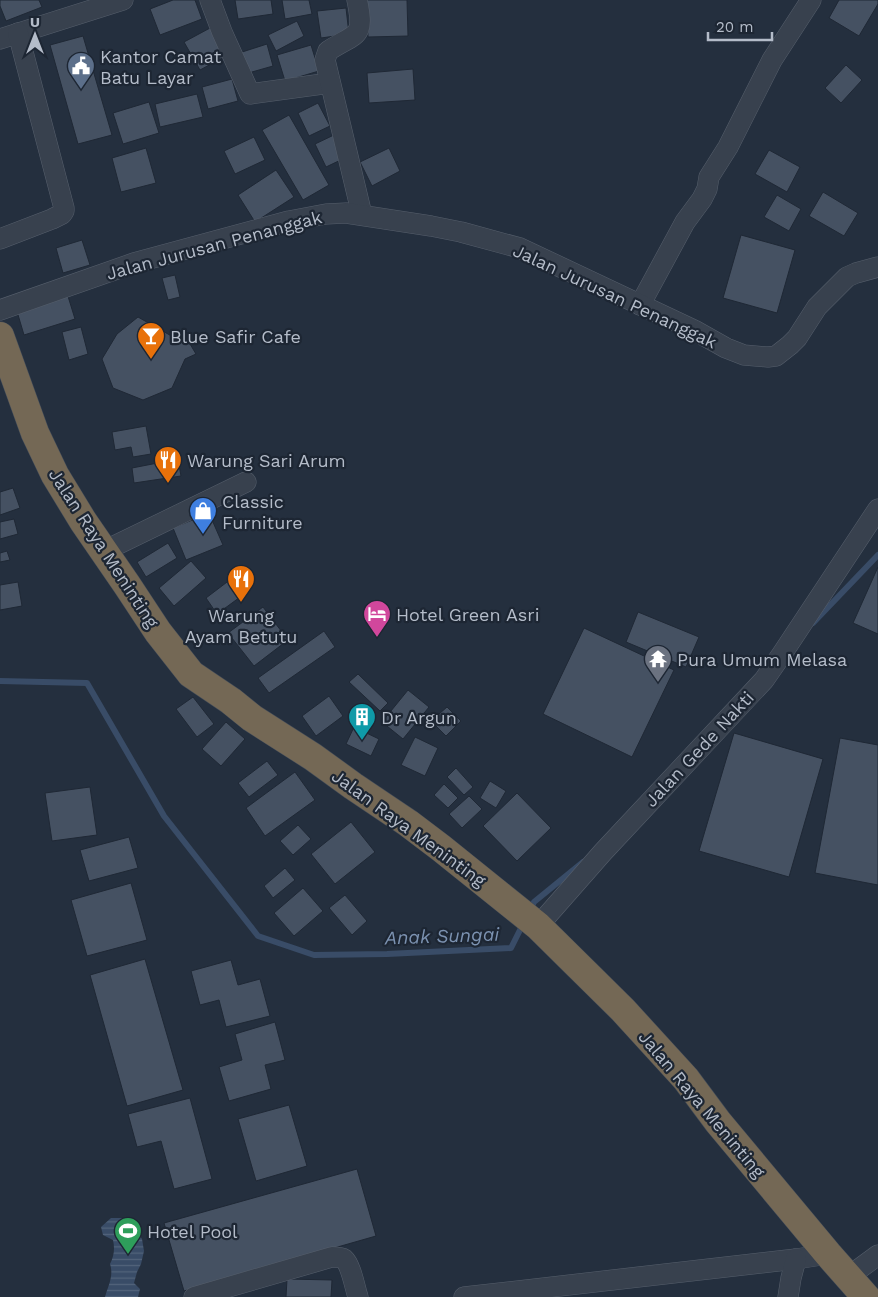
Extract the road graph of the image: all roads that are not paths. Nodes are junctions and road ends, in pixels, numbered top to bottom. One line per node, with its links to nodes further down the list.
1 (123, 0): 5 (street)
2 (210, 0): 6 (street)
3 (357, 0): 6 (street)
4 (810, 0): 10 (street)
5 (9, 36): 8 (street)
6 (330, 83): 7 (street)
7 (362, 215): 10 (street, Jalan Jurusan Penanggak); 11 (street, Jalan Jurusan Penanggak)
8 (0, 239)
9 (878, 267): 10 (street, Jalan Jurusan Penanggak)
10 (640, 305)
11 (0, 310)
12 (0, 336): 13 (highway, Jalan Raya Meninting)
13 (8, 384): 16 (highway, Jalan Raya Meninting)
14 (246, 482): 16 (street)
15 (878, 509): 17 (street, Jalan Gede Nakti)
16 (104, 551): 17 (highway, Jalan Raya Meninting)
17 (535, 924): 18 (highway, Jalan Raya Meninting)
18 (828, 1254): 20 (street); 22 (highway, Jalan Raya Meninting)
19 (878, 1255): 22 (street)
20 (796, 1260): 21 (street); 27 (street)
21 (577, 1284): 25 (street); 26 (street)
22 (857, 1287)
23 (194, 1297): 24 (street)
24 (358, 1297)
25 (464, 1297)
26 (557, 1297)
27 (788, 1297)

